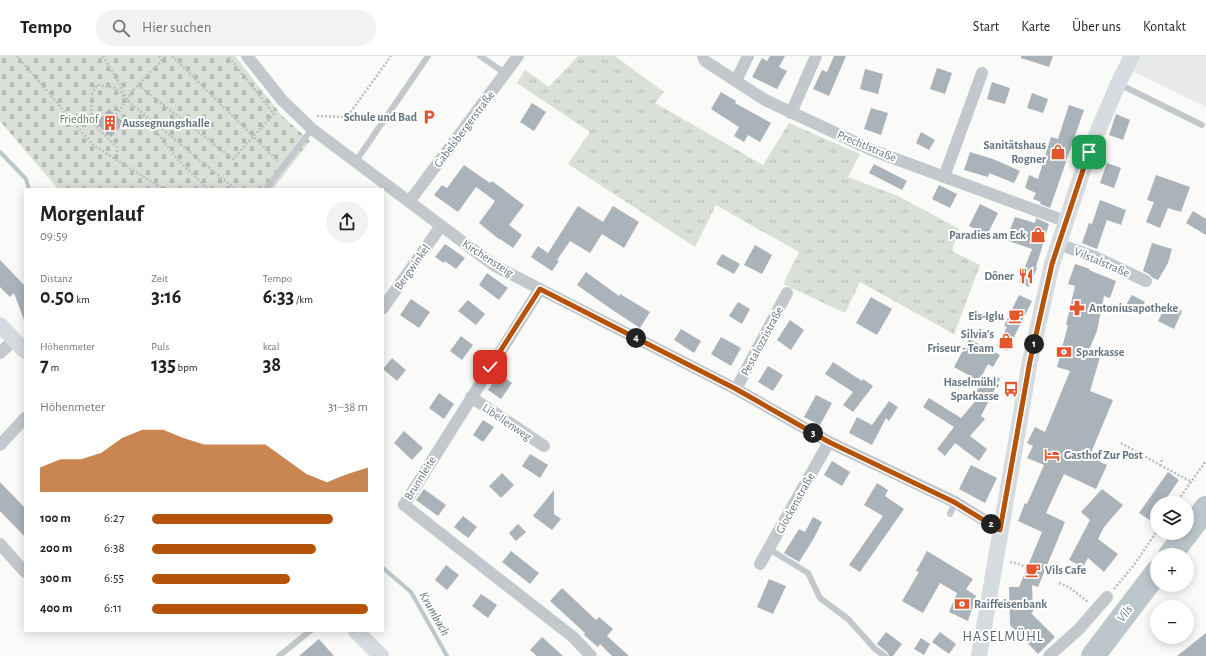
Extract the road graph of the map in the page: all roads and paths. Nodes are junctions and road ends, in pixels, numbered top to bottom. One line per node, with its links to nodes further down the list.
1 (17, 56): 31 (path)
2 (103, 56): 22 (path)
3 (159, 56): 16 (path)
4 (166, 56): 16 (path)
5 (172, 56): 29 (path)
6 (228, 56): 29 (path)
7 (247, 56): 28 (street, Kirchensteig)
8 (391, 56): 26 (path)
9 (428, 56): 32 (lane)
10 (480, 56): 17 (lane)
11 (518, 56): 17 (street, Gabelsbergerstraße)
12 (703, 56): 19 (street, Prechtlstraße)
13 (748, 56): 19 (street)
14 (816, 56): 24 (street)
15 (1132, 56): 20 (main road, Vilstalstraße)
16 (162, 59): 21 (path)
17 (505, 73): 38 (street, Gabelsbergerstraße)
18 (982, 73): 33 (street)
19 (736, 81): 24 (street, Prechtlstraße)
20 (1118, 84): 27 (lane); 39 (main road, Vilstalstraße)
21 (138, 85): 22 (path); 29 (path)
22 (127, 100): 23 (path); 25 (path); 31 (path)
23 (139, 110): 35 (path); 36 (path)
24 (790, 113): 33 (street, Prechtlstraße)
25 (116, 115)
26 (315, 116)
27 (1202, 125)
28 (312, 129): 32 (street, Kirchensteig); 37 (lane)
29 (253, 137): 30 (path)
30 (272, 155)
31 (117, 160): 34 (path)
32 (356, 161): 38 (street, Kirchensteig)
33 (944, 177): 39 (street, Prechtlstraße)
34 (161, 188)
35 (207, 188)
36 (234, 188)
37 (267, 188)
38 (409, 202): 40 (street, Kirchensteig)
39 (1065, 222): 41 (main road, Vilstalstraße)
40 (441, 226): 43 (street, Kirchensteig); 45 (street, Bergwinkel)
41 (1058, 244): 42 (street, Vilstalstraße); 63 (main road, Vilstalstraße)
42 (1146, 281)
43 (540, 289): 49 (street, Kirchensteig); 50 (street, Brunnleite)
44 (787, 293): 49 (street, Pestalozzistraße)
45 (384, 307)
46 (0, 325): 47 (main road)
47 (20, 345): 48 (street)
48 (0, 353)
49 (736, 389): 52 (street, Kirchensteig)
50 (471, 397): 55 (street, Libellenweg); 78 (street, Brunnleite)
51 (24, 419): 54 (street)
52 (829, 442): 61 (street, Kirchensteig); 66 (street, Glockenstraße)
53 (1121, 443): 58 (path)
54 (0, 446)
55 (544, 446)
56 (1163, 458): 58 (path)
57 (1206, 461): 59 (path)
58 (1160, 465): 59 (path)
59 (1190, 481): 60 (path)
60 (1180, 496)
61 (954, 502): 62 (lane); 63 (street, Kirchensteig)
62 (950, 514)
63 (1000, 530): 67 (main road, Vilstalstraße)
64 (1151, 540): 72 (path)
65 (0, 544): 70 (street)
66 (769, 549): 68 (street, Glockenstraße); 79 (lane)
67 (996, 558): 69 (path); 80 (main road, Vilstalstraße)
68 (760, 564)
69 (1028, 568)
70 (24, 571)
71 (1059, 583): 73 (path)
72 (1107, 596): 73 (street)
73 (1097, 608): 81 (street)
74 (309, 632): 76 (lane)
75 (357, 632): 77 (main road)
76 (279, 656)
77 (382, 656)
78 (591, 656)
79 (885, 656)
80 (979, 656)
81 (1049, 656)

